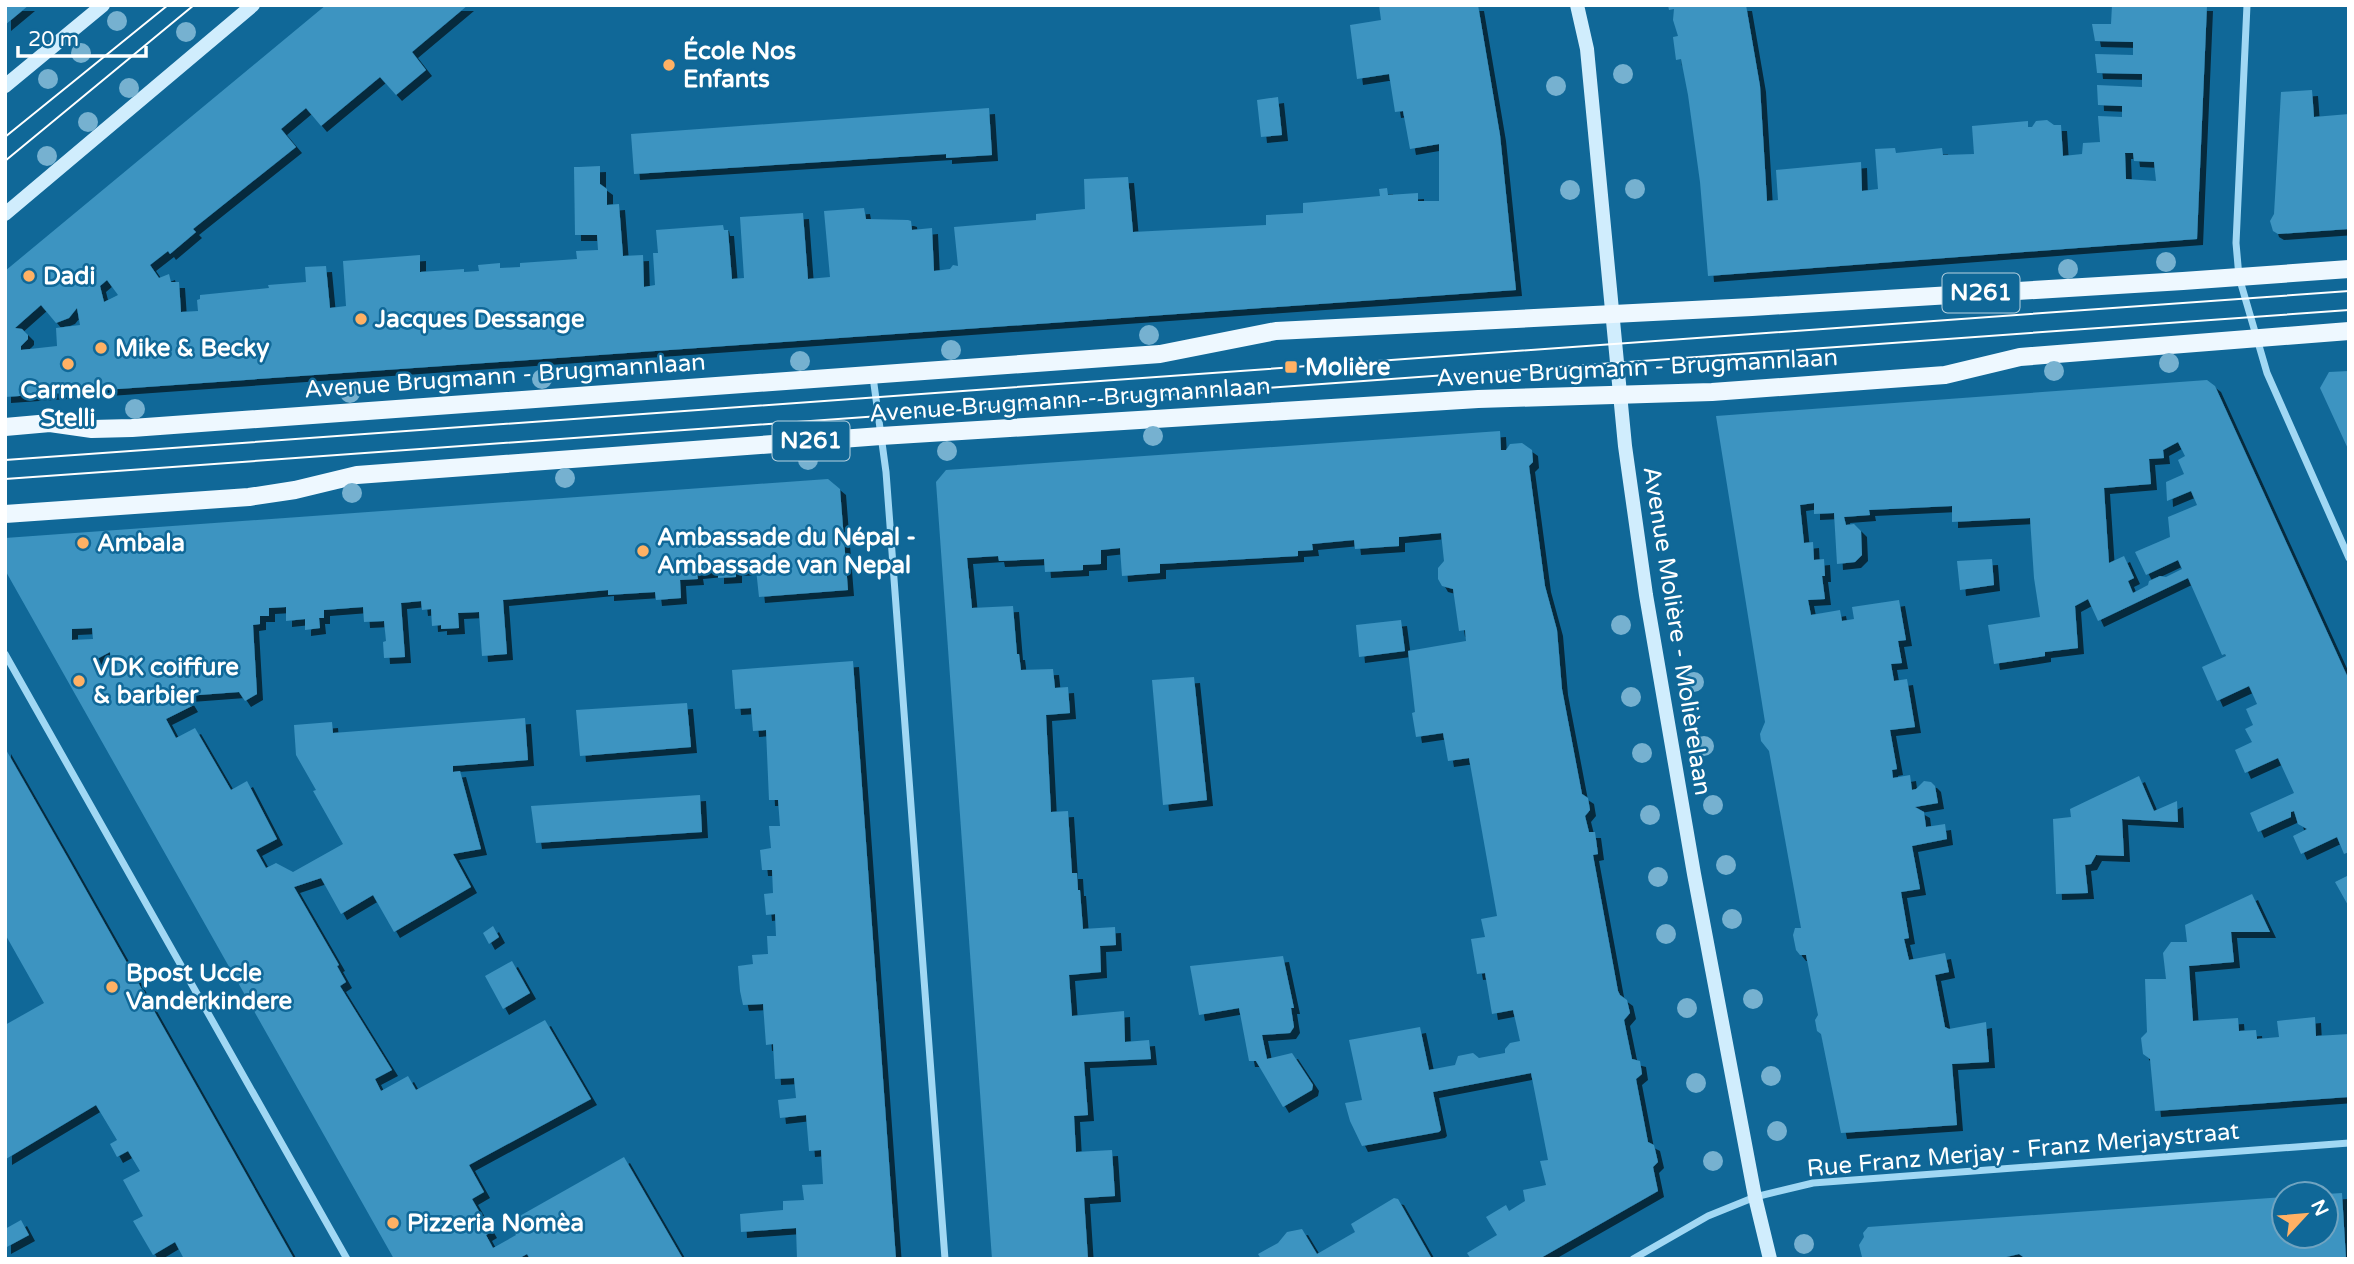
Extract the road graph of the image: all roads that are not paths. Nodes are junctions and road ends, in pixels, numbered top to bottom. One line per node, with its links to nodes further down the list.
1 (103, 5): 5 (street)
2 (253, 5): 6 (street)
3 (1577, 5): 9 (street, Avenue Molière - Molièrelaan)
4 (2247, 5): 8 (street)
5 (5, 86)
6 (5, 214)
7 (2349, 269): 8 (main road, Avenue Brugmann - Brugmannlaan / N261)
8 (2239, 277): 9 (main road, Avenue Brugmann - Brugmannlaan / N261); 11 (street)
9 (1612, 314): 12 (main road, Avenue Brugmann - Brugmannlaan / N261); 13 (street, Avenue Molière - Molièrelaan)
10 (2349, 331): 11 (main road, Avenue Brugmann - Brugmannlaan / N261)
11 (2258, 337): 13 (main road, Avenue Brugmann - Brugmannlaan / N261); 17 (street)
12 (873, 374): 14 (main road, Avenue Brugmann - Brugmannlaan / N261); 15 (street)
13 (1620, 395): 15 (main road, Avenue Brugmann - Brugmannlaan / N261); 20 (street, Avenue Molière - Molièrelaan)
14 (5, 427)
15 (881, 436): 16 (main road, Avenue Brugmann - Brugmannlaan / N261); 22 (street)
16 (5, 514)
17 (2349, 558)
18 (5, 654): 21 (street)
19 (2349, 1143): 20 (street, Rue Franz Merjay - Franz Merjaystraat)
20 (1755, 1197): 23 (street, Rue Franz Merjay - Franz Merjaystraat); 24 (street, Avenue Molière - Molièrelaan)
21 (347, 1259)
22 (945, 1259)
23 (1633, 1259)
24 (1770, 1259)

